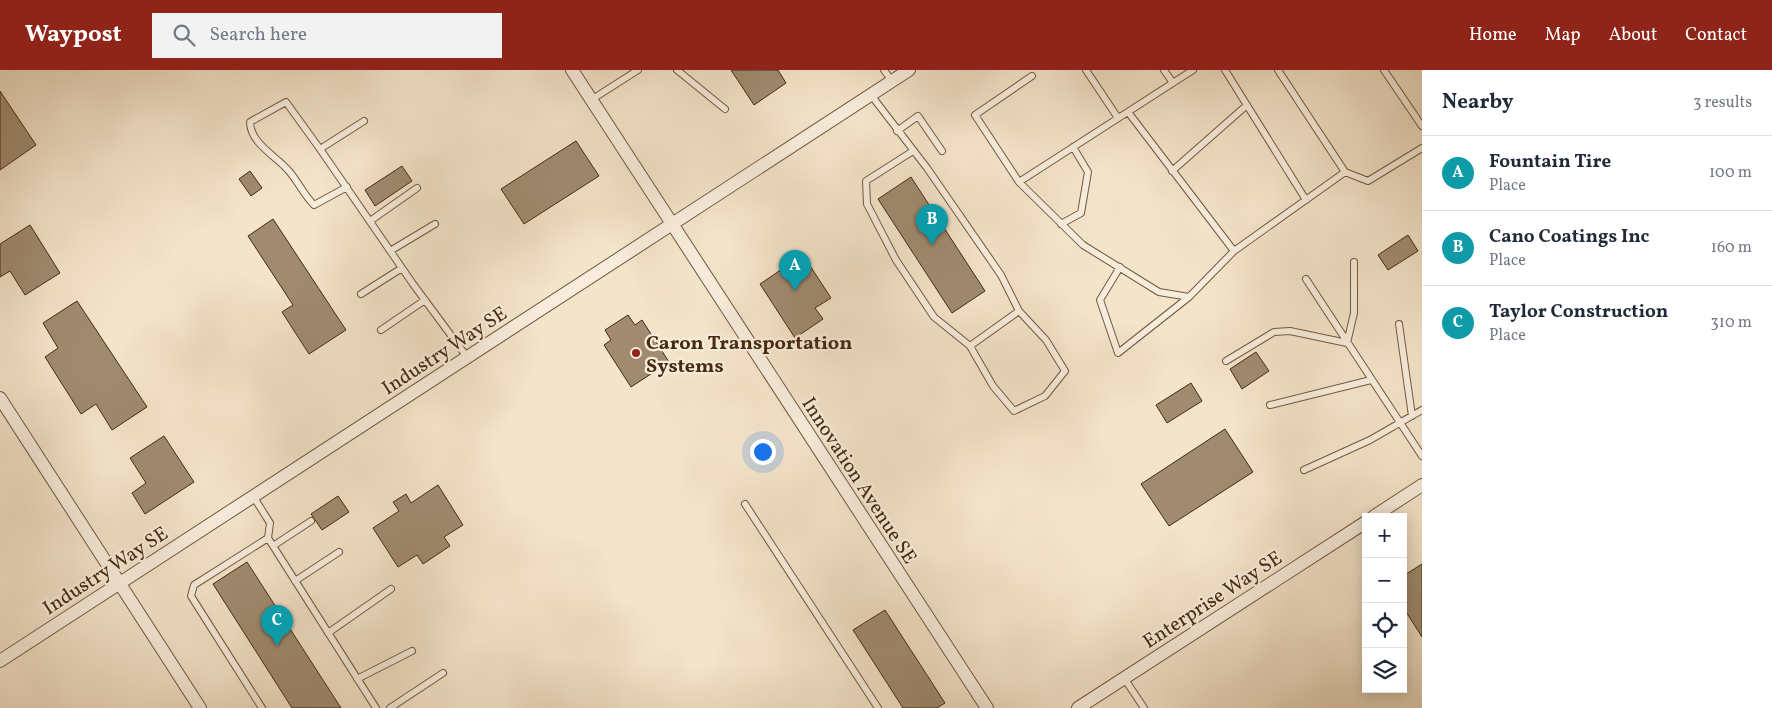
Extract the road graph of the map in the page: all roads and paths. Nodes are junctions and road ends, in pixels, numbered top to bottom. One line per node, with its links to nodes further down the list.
1 (572, 70): 16 (street, Innovation Avenue SE)
2 (638, 70): 16 (lane)
3 (677, 70): 18 (lane)
4 (884, 70): 13 (lane)
5 (909, 70): 13 (street, Industry Way SE)
6 (1086, 70): 20 (lane)
7 (1164, 70): 14 (lane)
8 (1193, 70): 14 (lane)
9 (1225, 70): 17 (lane)
10 (1278, 70): 30 (lane)
11 (1384, 70): 22 (lane)
12 (1032, 76): 31 (lane)
13 (892, 81): 15 (street, Industry Way SE)
14 (1173, 83): 19 (lane)
15 (871, 94): 23 (lane); 37 (street, Industry Way SE)
16 (591, 100): 37 (street, Innovation Avenue SE)
17 (1247, 105): 29 (lane); 34 (lane)
18 (725, 109)
19 (1128, 112): 20 (lane); 29 (lane)
20 (1118, 118): 24 (lane)
21 (364, 121): 26 (lane)
22 (1422, 126)
23 (897, 131): 27 (lane); 28 (lane)
24 (1073, 147): 31 (lane); 38 (lane)
25 (1422, 148): 30 (lane)
26 (320, 149): 32 (lane); 32 (lane)
27 (913, 151): 48 (lane); 52 (lane)
28 (942, 151)
29 (1172, 171): 40 (lane)
30 (1345, 172): 34 (lane)
31 (1019, 182): 38 (lane)
32 (347, 187): 35 (lane)
33 (418, 188): 35 (lane)
34 (1306, 200): 40 (lane)
35 (370, 221): 39 (lane)
36 (435, 224): 39 (lane)
37 (671, 224): 53 (street, Industry Way SE); 86 (street, Innovation Avenue SE)
38 (1061, 224): 42 (lane)
39 (390, 251): 43 (lane)
40 (1234, 252): 46 (lane)
41 (1354, 262): 51 (lane)
42 (1120, 267): 46 (lane); 46 (lane)
43 (402, 268): 45 (lane); 47 (lane)
44 (1306, 279): 51 (lane)
45 (361, 294)
46 (1189, 297)
47 (425, 300): 50 (lane); 53 (lane)
48 (1019, 311): 52 (lane); 52 (lane)
49 (1399, 324): 59 (lane)
50 (381, 330)
51 (1347, 343): 54 (lane); 55 (lane)
52 (970, 346)
53 (467, 357): 64 (street, Industry Way SE)
54 (1226, 361)
55 (1371, 380): 57 (lane); 60 (lane)
56 (0, 398): 73 (street)
57 (1270, 405)
58 (1422, 410): 59 (lane)
59 (1412, 416): 60 (lane)
60 (1400, 424): 61 (lane); 62 (lane)
61 (1422, 456)
62 (1304, 470)
63 (1422, 485): 66 (street)
64 (253, 496): 69 (lane); 73 (street, Industry Way SE)
65 (745, 504): 85 (lane)
66 (1380, 513)
67 (311, 521): 70 (lane)
68 (1362, 525): 79 (street, Enterprise Way SE)
69 (268, 538): 70 (lane); 82 (lane)
70 (273, 546): 72 (lane)
71 (339, 552): 72 (lane)
72 (295, 581): 75 (lane)
73 (120, 583): 77 (street, Industry Way SE); 81 (street)
74 (391, 590): 75 (lane)
75 (328, 633): 80 (lane)
76 (412, 651): 80 (lane)
77 (0, 661)
78 (443, 673): 84 (lane)
79 (1124, 678): 87 (street, Enterprise Way SE); 88 (lane)
80 (357, 679): 83 (lane)
81 (200, 708)
82 (262, 708)
83 (376, 708)
84 (390, 708)
85 (878, 708)
86 (987, 708)
87 (1078, 708)
88 (1144, 708)

